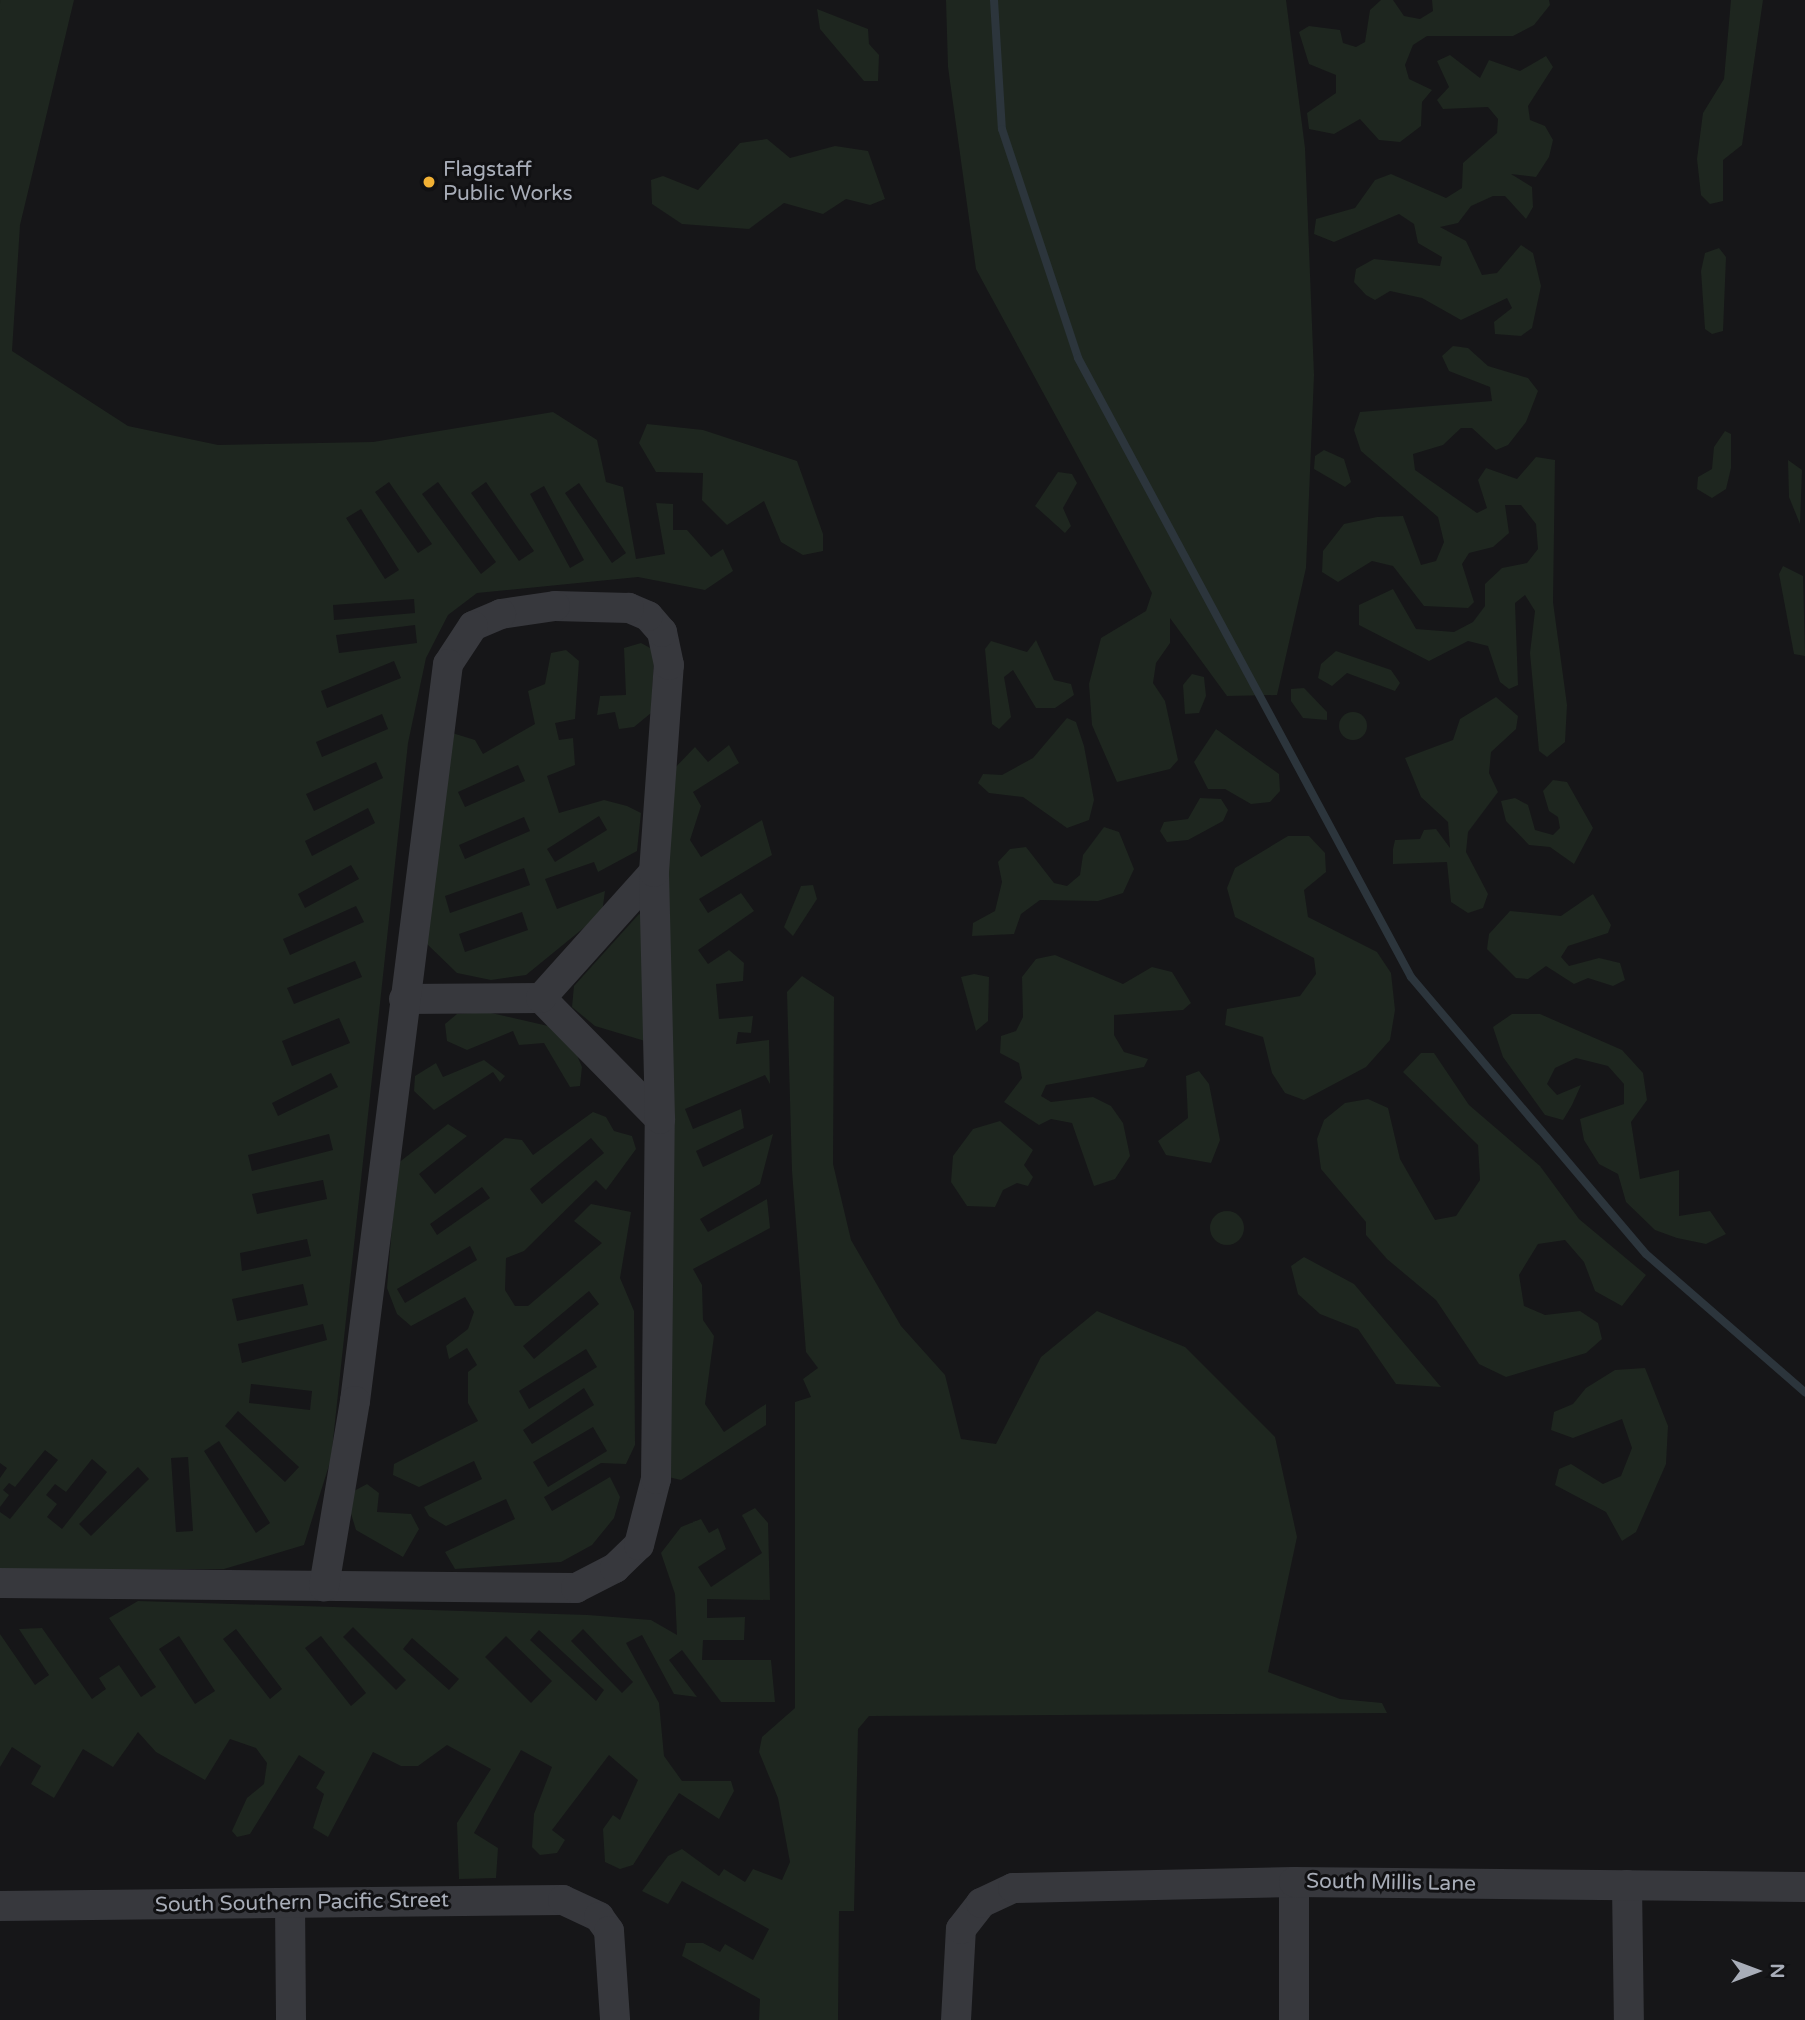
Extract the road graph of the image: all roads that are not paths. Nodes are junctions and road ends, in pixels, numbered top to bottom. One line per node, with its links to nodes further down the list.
1 (654, 872): 2 (street); 3 (street); 4 (street)
2 (541, 998): 3 (street); 4 (street)
3 (404, 999): 6 (street)
4 (660, 1119): 6 (street)
5 (0, 1583): 6 (street)
6 (324, 1586)
7 (1294, 1882): 8 (street, South Millis Lane); 14 (street, South Millis Lane); 15 (street)
8 (1627, 1885): 9 (street, South Millis Lane); 16 (street)
9 (1805, 1887)
10 (290, 1903): 11 (street, South Southern Pacific Street); 12 (street); 13 (street, South Southern Pacific Street)
11 (0, 1906)
12 (291, 2020)
13 (615, 2020)
14 (956, 2020)
15 (1294, 2020)
16 (1629, 2020)

